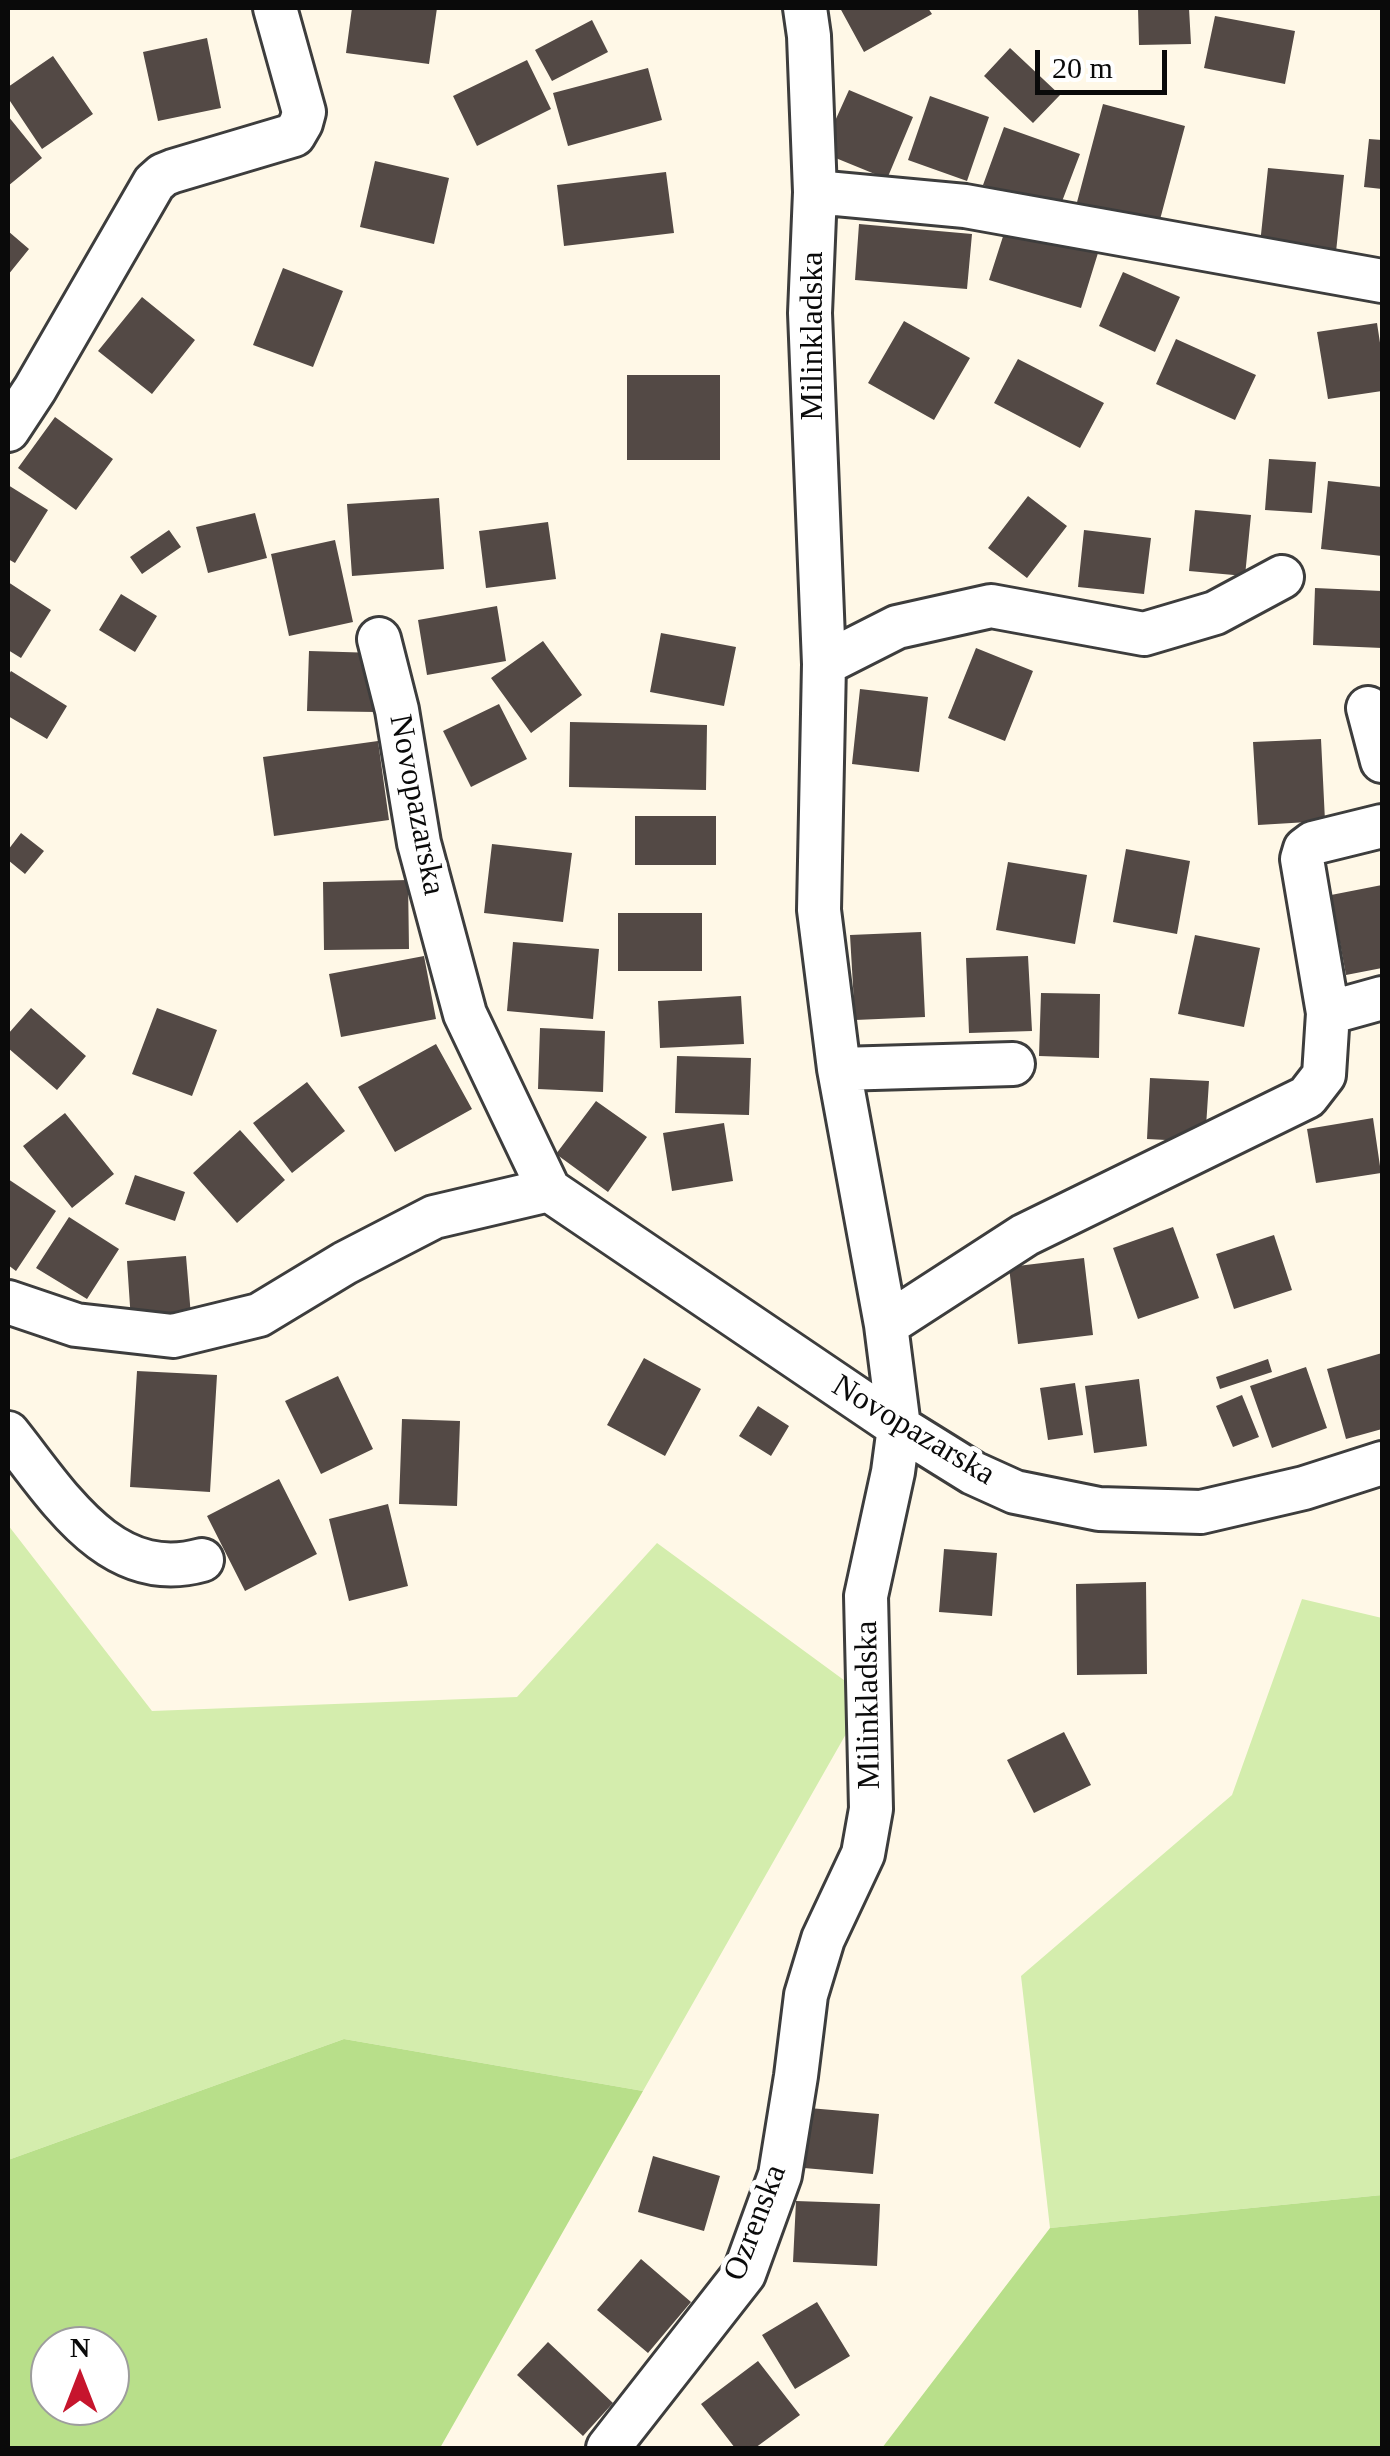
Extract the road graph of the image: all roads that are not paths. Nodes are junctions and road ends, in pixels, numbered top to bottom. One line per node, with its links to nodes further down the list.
1 (276, 8): 5 (street)
2 (805, 8): 3 (street, Milinkladska)
3 (815, 192): 4 (street); 8 (street, Milinkladska)
4 (1382, 281)
5 (8, 430)
6 (1282, 577): 8 (street)
7 (379, 639): 16 (street, Novopazarska)
8 (824, 664): 15 (street, Milinkladska)
9 (1368, 708): 10 (street)
10 (1382, 760)
11 (1382, 826): 13 (street)
12 (1382, 998): 13 (street)
13 (1328, 1013): 18 (street)
14 (1014, 1064): 15 (street)
15 (838, 1069): 18 (street, Milinkladska)
16 (550, 1190): 17 (street); 19 (street, Novopazarska)
17 (8, 1302)
18 (886, 1324): 19 (street, Milinkladska)
19 (899, 1427): 21 (street, Novopazarska); 23 (street, Milinkladska)
20 (8, 1432): 22 (street)
21 (1382, 1463)
22 (202, 1560)
23 (796, 2076): 24 (street, Ozrenska)
24 (608, 2448)

